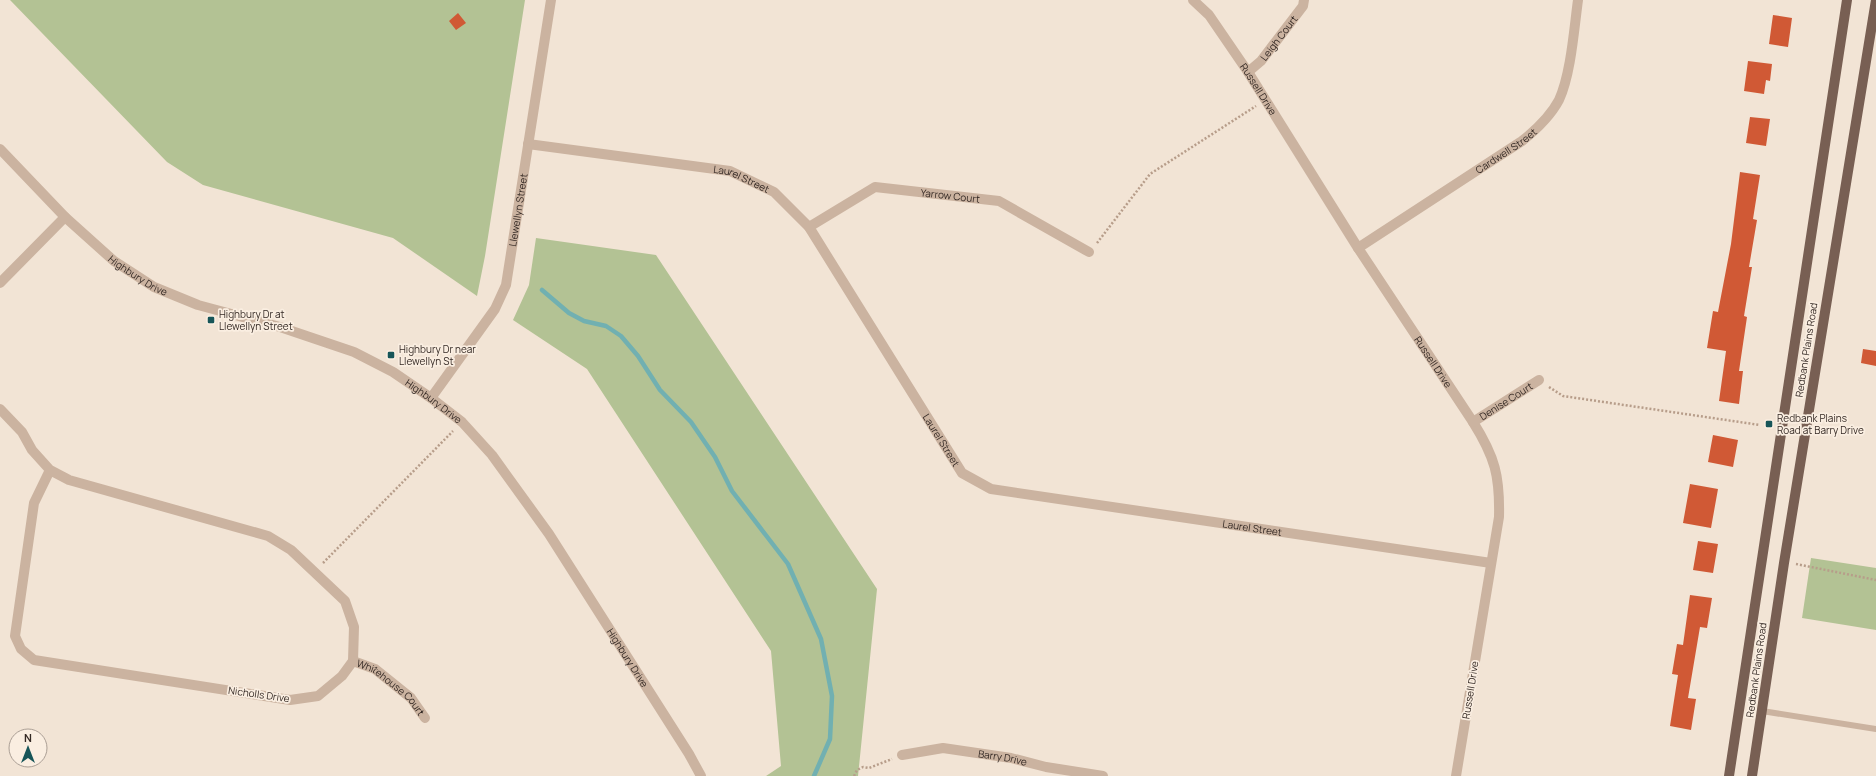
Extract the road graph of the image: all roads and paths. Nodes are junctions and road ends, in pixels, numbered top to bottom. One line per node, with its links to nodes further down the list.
1 (551, 0): 9 (street, Llewellyn Street)
2 (1194, 0): 7 (street, Russell Drive)
3 (1304, 0): 7 (street, Leigh Court)
4 (1578, 0): 13 (street, Cardwell Street)
5 (1847, 0): 37 (main road, Redbank Plains Road)
6 (1876, 0): 24 (main road, Redbank Plains Road)
7 (1248, 72): 8 (street, Russell Drive)
8 (1265, 100): 13 (street, Russell Drive); 14 (path)
9 (528, 144): 12 (street, Laurel Street); 17 (street, Llewellyn Street)
10 (0, 149): 11 (street, Highbury Drive)
11 (65, 217): 15 (street); 17 (street, Highbury Drive)
12 (809, 227): 14 (street, Yarrow Court); 23 (street, Laurel Street)
13 (1358, 248): 20 (street, Russell Drive)
14 (1089, 252)
15 (0, 283)
16 (1539, 380): 20 (street, Denise Court); 21 (path)
17 (431, 398): 19 (street, Highbury Drive)
18 (0, 408): 22 (street)
19 (462, 422): 25 (path); 33 (street, Highbury Drive)
20 (1473, 422): 23 (street, Russell Drive)
21 (1760, 425)
22 (50, 470): 25 (street); 27 (street, Nicholls Drive)
23 (1491, 563): 36 (street, Russell Drive)
24 (1784, 563): 26 (path); 28 (main road, Redbank Plains Road)
25 (314, 572): 27 (street)
26 (1876, 580)
27 (353, 661): 29 (street, Whitehouse Court)
28 (1762, 711): 30 (lane); 38 (main road, Redbank Plains Road)
29 (425, 718)
30 (1876, 729)
31 (902, 755): 32 (street, Barry Drive); 34 (path)
32 (1045, 772): 35 (street, Barry Drive)
33 (701, 776)
34 (854, 776)
35 (1103, 776)
36 (1456, 776)
37 (1728, 776)
38 (1752, 776)

